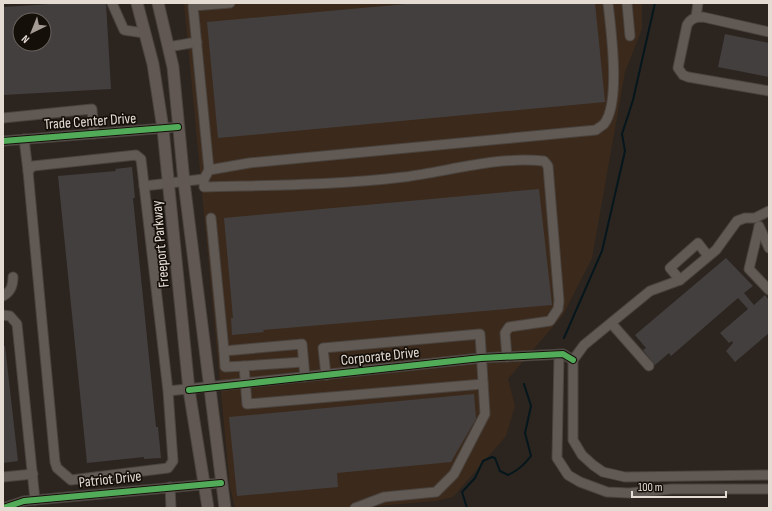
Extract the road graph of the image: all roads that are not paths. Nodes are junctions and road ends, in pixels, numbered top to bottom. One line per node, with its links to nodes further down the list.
1 (112, 3): 11 (street)
2 (136, 3): 11 (main road, Freeport Parkway)
3 (158, 3): 14 (main road, Freeport Parkway)
4 (230, 3): 8 (street)
5 (608, 3): 22 (street)
6 (627, 3): 12 (street)
7 (698, 3): 9 (street)
8 (193, 5): 13 (street)
9 (696, 17): 10 (street); 15 (street)
10 (769, 32)
11 (144, 33): 18 (main road, Freeport Parkway)
12 (630, 36)
13 (196, 42): 14 (street); 22 (street)
14 (168, 47): 17 (main road, Freeport Parkway)
15 (769, 91)
16 (3, 118): 19 (street)
17 (178, 126): 18 (street, Trade Center Drive); 25 (main road, Freeport Parkway)
18 (163, 129): 19 (street, Trade Center Drive); 26 (main road, Freeport Parkway)
19 (94, 134): 20 (street, Trade Center Drive)
20 (24, 139): 21 (street, Trade Center Drive); 23 (street)
21 (3, 141)
22 (209, 170): 24 (street)
23 (28, 171): 27 (street); 58 (street)
24 (204, 179): 25 (street); 42 (street)
25 (184, 182): 26 (street); 52 (main road, Freeport Parkway)
26 (169, 184): 27 (street); 53 (main road, Freeport Parkway)
27 (144, 186): 54 (street)
28 (769, 211): 30 (street)
29 (211, 218): 40 (street)
30 (755, 218): 31 (street); 33 (street)
31 (759, 227): 32 (street); 36 (street)
32 (769, 248)
33 (708, 256): 35 (street); 35 (street)
34 (14, 277): 37 (street)
35 (680, 280): 39 (street)
36 (769, 290)
37 (3, 296)
38 (3, 315): 55 (street)
39 (611, 323): 44 (street); 47 (street)
40 (224, 351): 45 (street); 46 (street)
41 (559, 354): 42 (street, Corporate Drive); 44 (street, Corporate Drive); 62 (street)
42 (507, 357): 43 (street, Corporate Drive)
43 (481, 358): 48 (street, Corporate Drive); 48 (street); 51 (street)
44 (573, 360): 56 (street)
45 (304, 362): 46 (street); 49 (street)
46 (244, 366): 50 (street)
47 (649, 366)
48 (326, 375): 49 (street, Corporate Drive)
49 (304, 377): 50 (street, Corporate Drive)
50 (246, 384): 51 (street); 52 (street, Corporate Drive)
51 (483, 384): 69 (street)
52 (211, 388): 53 (street, Corporate Drive); 59 (main road, Freeport Parkway)
53 (189, 390): 54 (street, Corporate Drive); 60 (main road, Freeport Parkway)
54 (168, 391): 58 (street)
55 (33, 474): 57 (street); 64 (street)
56 (769, 475)
57 (3, 477)
58 (71, 480): 63 (street)
59 (221, 483): 60 (street, Patriot Drive); 68 (main road, Freeport Parkway)
60 (203, 484): 61 (street, Patriot Drive); 67 (main road, Freeport Parkway)
61 (170, 487): 63 (street, Patriot Drive); 66 (street)
62 (769, 488)
63 (72, 496): 64 (street, Patriot Drive)
64 (32, 503): 65 (street, Patriot Drive)
65 (6, 508)
66 (171, 508)
67 (208, 508)
68 (225, 508)
69 (355, 508)

